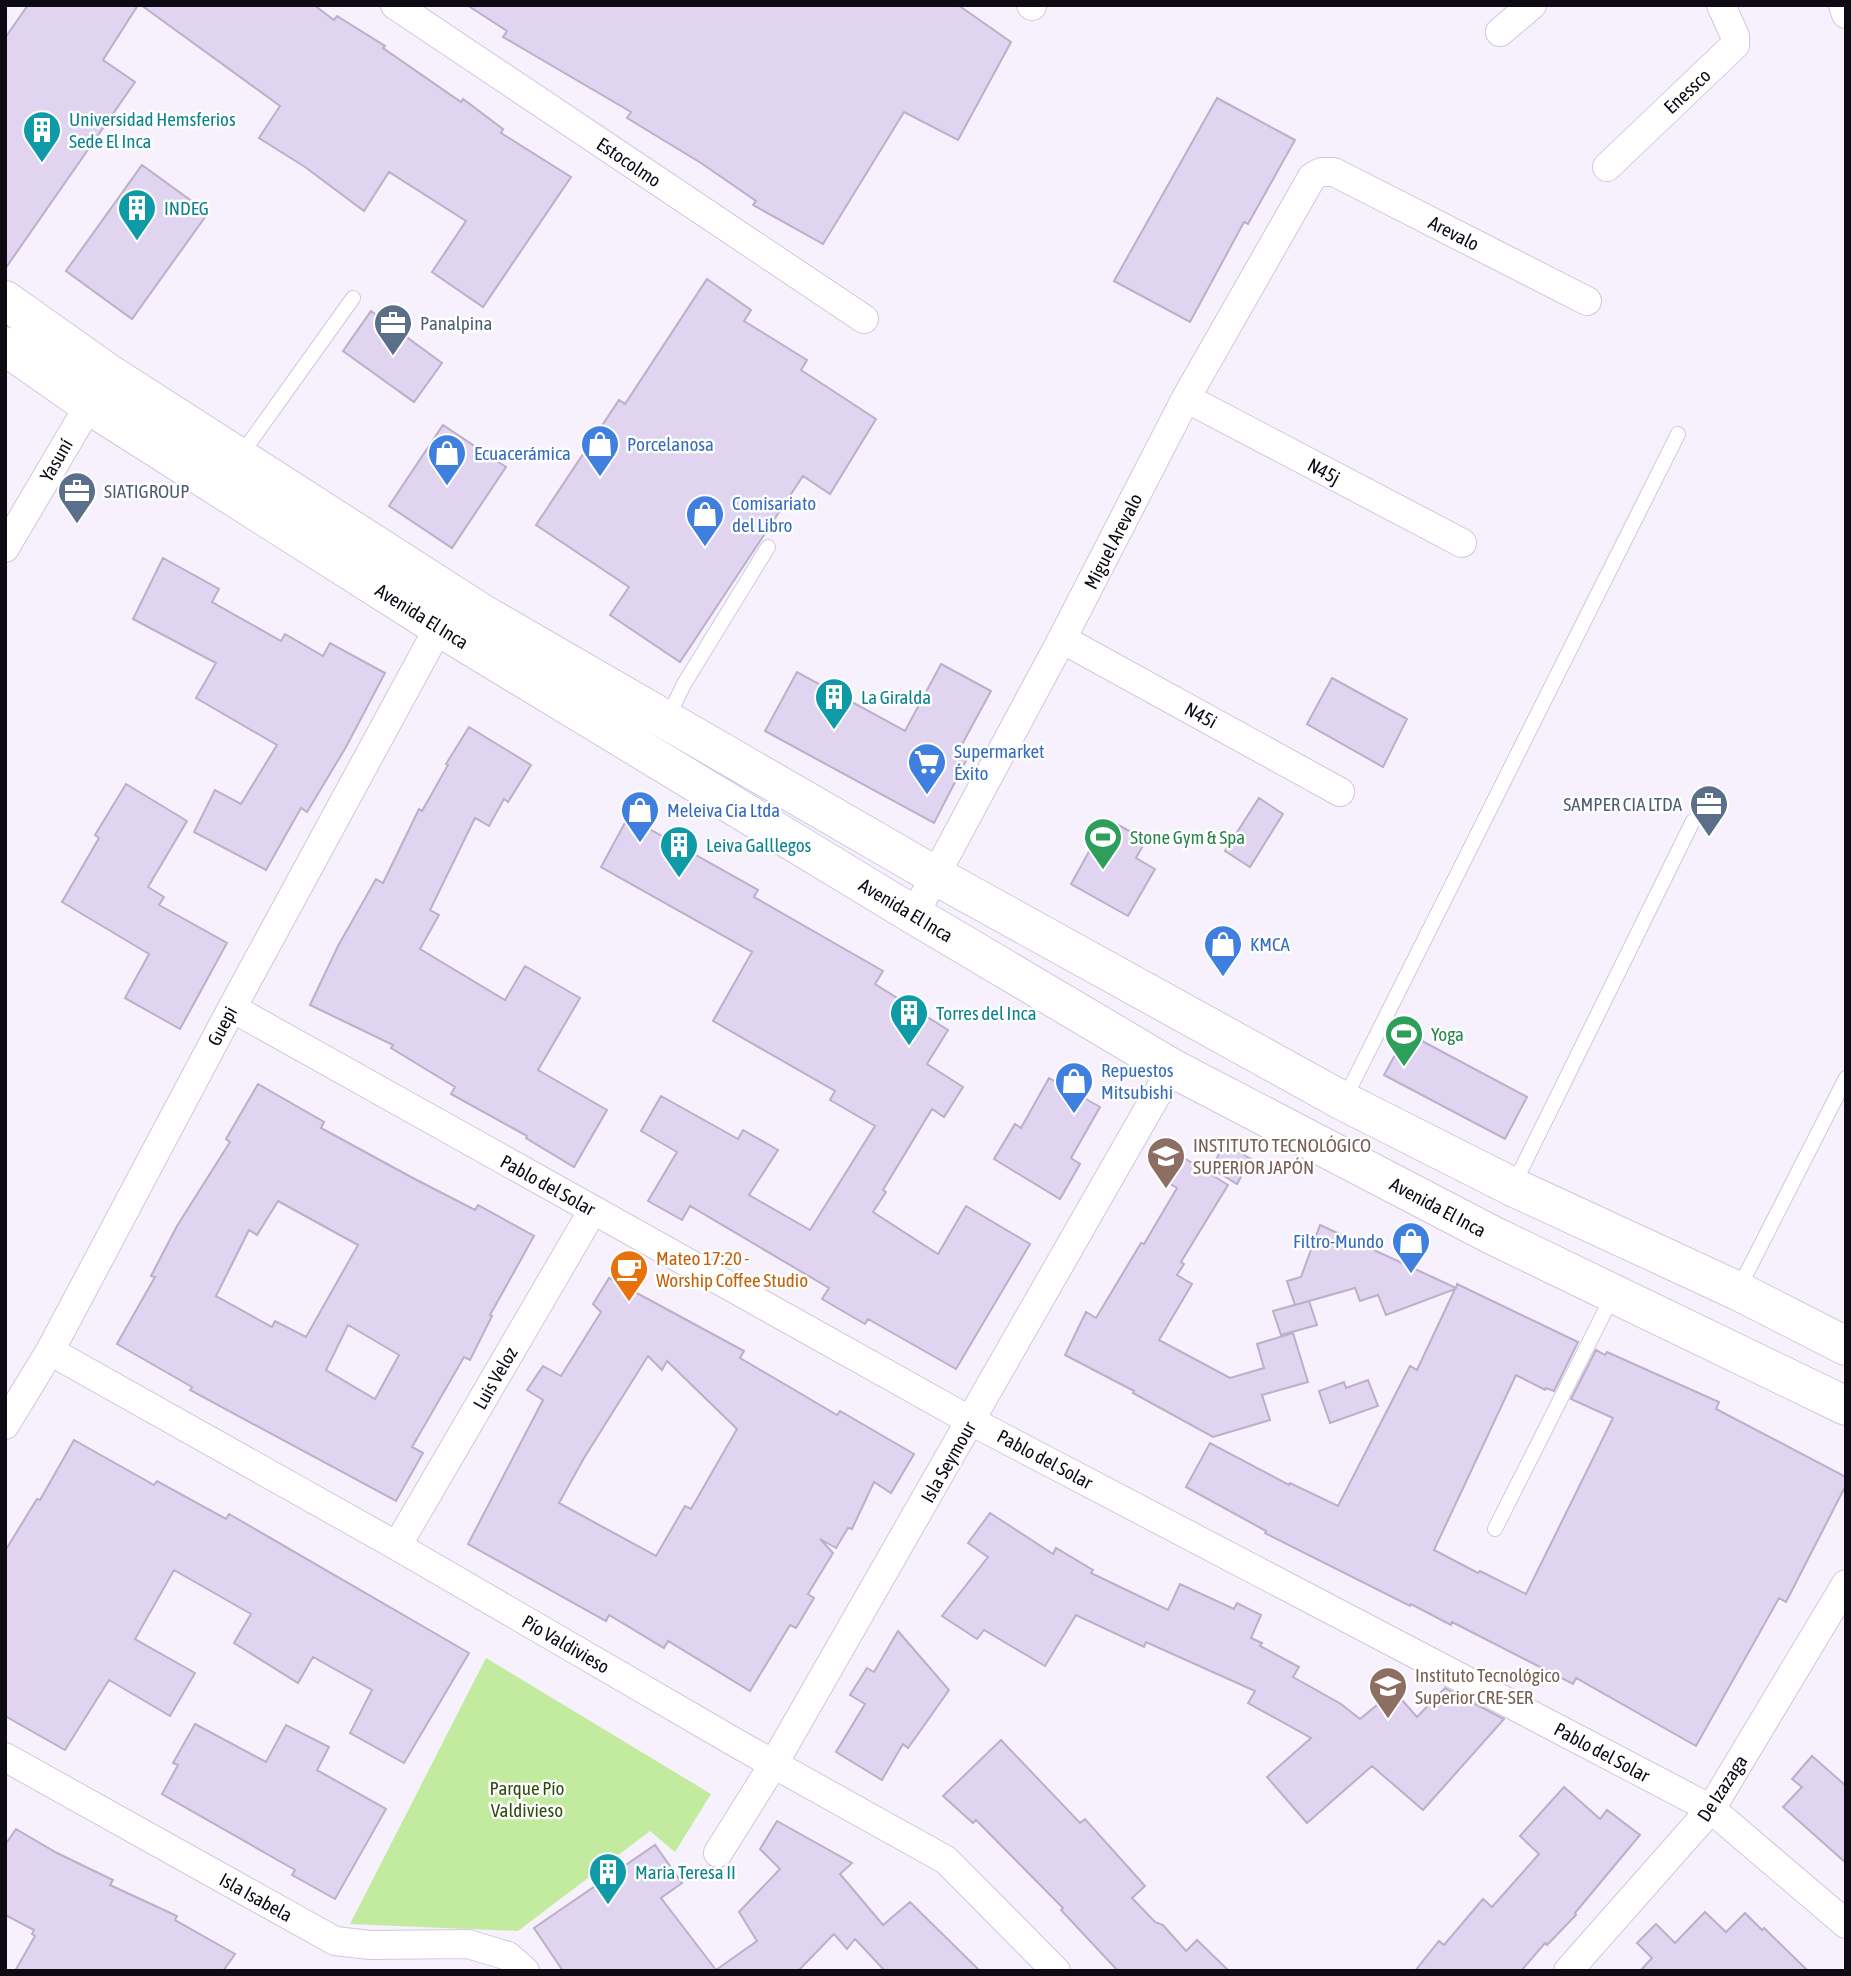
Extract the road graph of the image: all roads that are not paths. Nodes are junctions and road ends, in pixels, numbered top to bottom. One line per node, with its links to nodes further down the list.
1 (395, 5): 12 (street, Estocolmo)
2 (1532, 5): 6 (street)
3 (1721, 5): 7 (street, Enessco)
4 (1843, 5): 5 (street)
5 (1846, 15)
6 (1500, 32)
7 (1607, 167)
8 (1321, 172): 11 (street, Arevalo); 15 (street, Miguel Arevalo)
9 (353, 298): 18 (lane)
10 (5, 300): 14 (main road, Avenida El Inca)
11 (1587, 300)
12 (864, 320)
13 (5, 346): 16 (main road, Avenida El Inca)
14 (108, 373): 16 (street, Yasuní); 18 (main road, Avenida El Inca)
15 (1186, 398): 19 (street, N45j); 23 (street, Miguel Arevalo)
16 (89, 405): 21 (street, Yasuní); 22 (main road, Avenida El Inca)
17 (1678, 434): 32 (lane)
18 (240, 457): 24 (main road, Avenida El Inca)
19 (1462, 543)
20 (768, 547): 24 (lane)
21 (5, 548)
22 (439, 627): 28 (main road, Avenida El Inca); 29 (street, Guepi)
23 (1062, 639): 25 (street, N45i); 27 (street, Miguel Arevalo)
24 (667, 721): 27 (main road, Avenida El Inca)
25 (1340, 792)
26 (1693, 821): 33 (lane)
27 (936, 876): 28 (street, Miguel Arevalo); 32 (main road, Avenida El Inca)
28 (914, 915): 30 (main road, Avenida El Inca)
29 (232, 1008): 34 (street, Pablo del Solar); 38 (street, Guepi)
30 (1172, 1068): 36 (main road, Avenida El Inca); 40 (street, Isla Seymour)
31 (1846, 1079): 35 (lane)
32 (1343, 1101): 33 (main road, Avenida El Inca)
33 (1513, 1187): 35 (main road, Avenida El Inca)
34 (593, 1210): 40 (street, Pablo del Solar); 43 (street, Luis Veloz)
35 (1738, 1291): 37 (main road, Avenida El Inca)
36 (1614, 1294): 39 (main road, Avenida El Inca); 42 (lane)
37 (1846, 1346)
38 (50, 1351): 41 (street, Guepi); 43 (street, Pío Valdivieso)
39 (1846, 1406)
40 (971, 1421): 46 (street, Isla Seymour); 47 (street, Pablo del Solar)
41 (5, 1426)
42 (1495, 1529)
43 (397, 1546): 46 (street, Pío Valdivieso)
44 (1846, 1584): 47 (street, De Izazaga)
45 (5, 1757): 50 (street, Isla Isabela)
46 (773, 1765): 48 (street, Isla Seymour); 51 (street, Pío Valdivieso)
47 (1711, 1809): 49 (street, Pablo del Solar); 52 (street, De Izazaga)
48 (718, 1853)
49 (1846, 1924)
50 (525, 1971)
51 (1056, 1971)
52 (1568, 1971)

